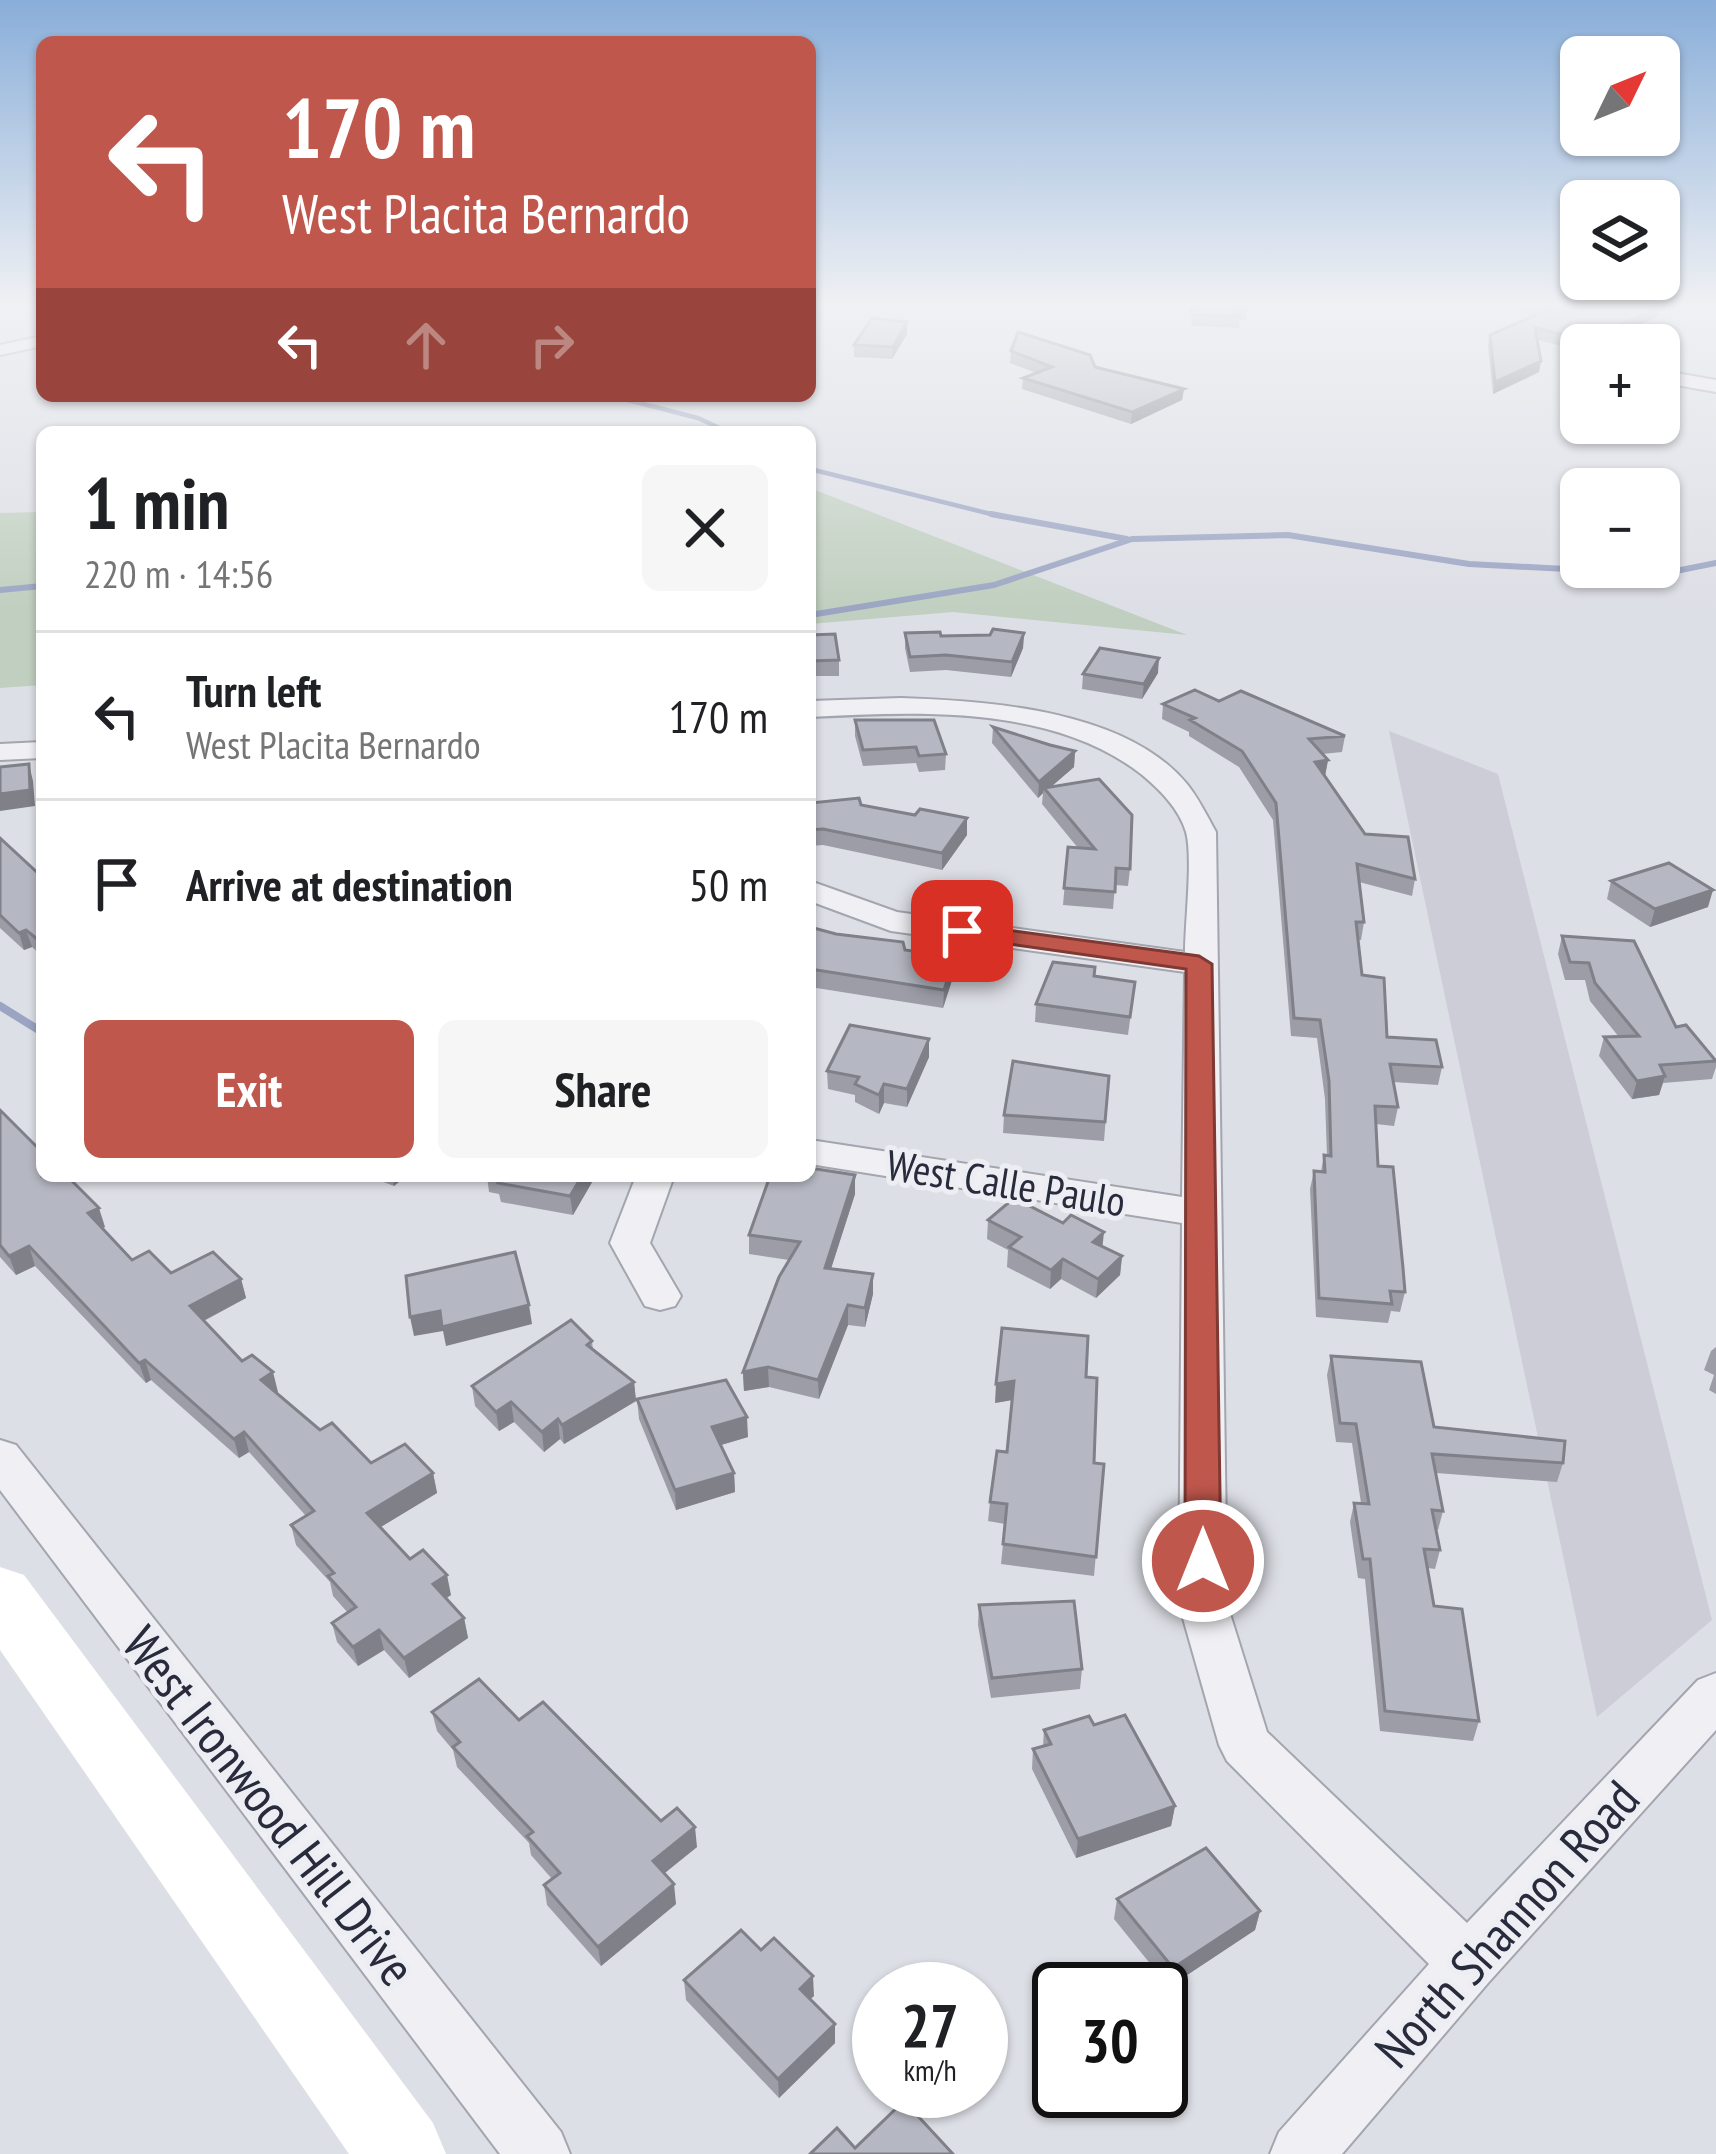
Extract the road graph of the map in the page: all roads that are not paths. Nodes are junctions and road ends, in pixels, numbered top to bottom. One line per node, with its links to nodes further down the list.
1 (816, 709): 5 (street)
2 (36, 750): 3 (street)
3 (0, 752)
4 (816, 892): 5 (street)
5 (1199, 964): 8 (street)
6 (816, 1153): 8 (street, West Calle Paulo)
7 (653, 1182): 9 (street)
8 (1202, 1213): 13 (street)
9 (660, 1296)
10 (0, 1456): 15 (street, West Ironwood Hill Drive)
11 (0, 1595): 14 (street, West Ironwood Hill Drive)
12 (1716, 1695): 13 (street, North Shannon Road)
13 (1468, 1963): 16 (street, North Shannon Road)
14 (402, 2154)
15 (538, 2154)
16 (1300, 2154)

